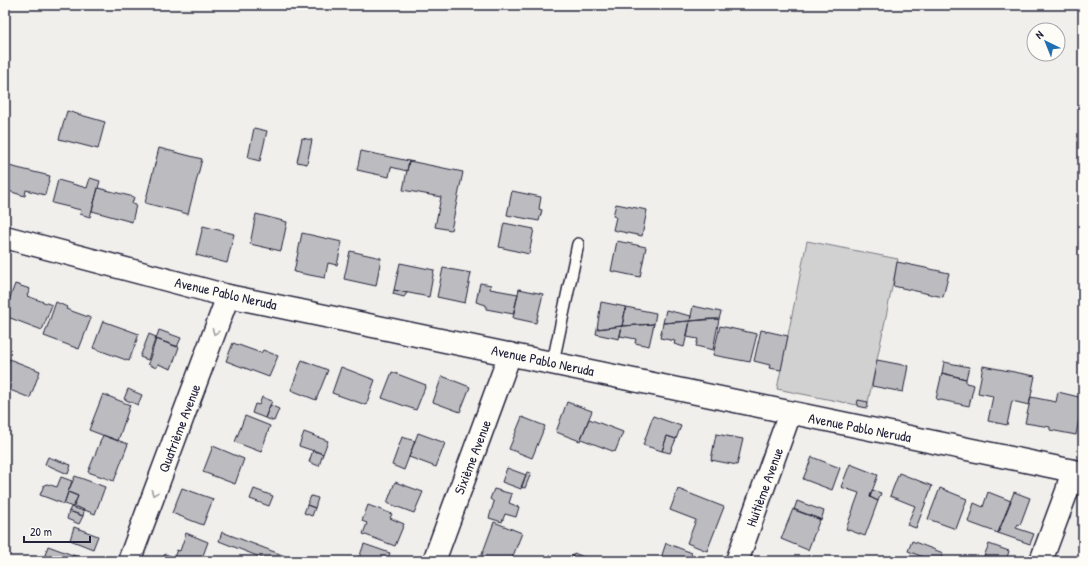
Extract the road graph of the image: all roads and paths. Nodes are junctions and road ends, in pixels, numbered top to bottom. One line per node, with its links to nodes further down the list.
1 (5, 238): 3 (street, Avenue Pablo Neruda)
2 (578, 244): 5 (lane)
3 (228, 296): 4 (street, Avenue Pablo Neruda); 8 (street, Quatrième Avenue, one-way to 8)
4 (510, 354): 5 (street, Avenue Pablo Neruda); 9 (street, Sixième Avenue)
5 (553, 362): 6 (street, Avenue Pablo Neruda)
6 (790, 413): 7 (street, Avenue Pablo Neruda); 10 (street, Huitième Avenue)
7 (1078, 472): 11 (street)
8 (129, 561)
9 (434, 561)
10 (737, 561)
11 (1041, 561)

